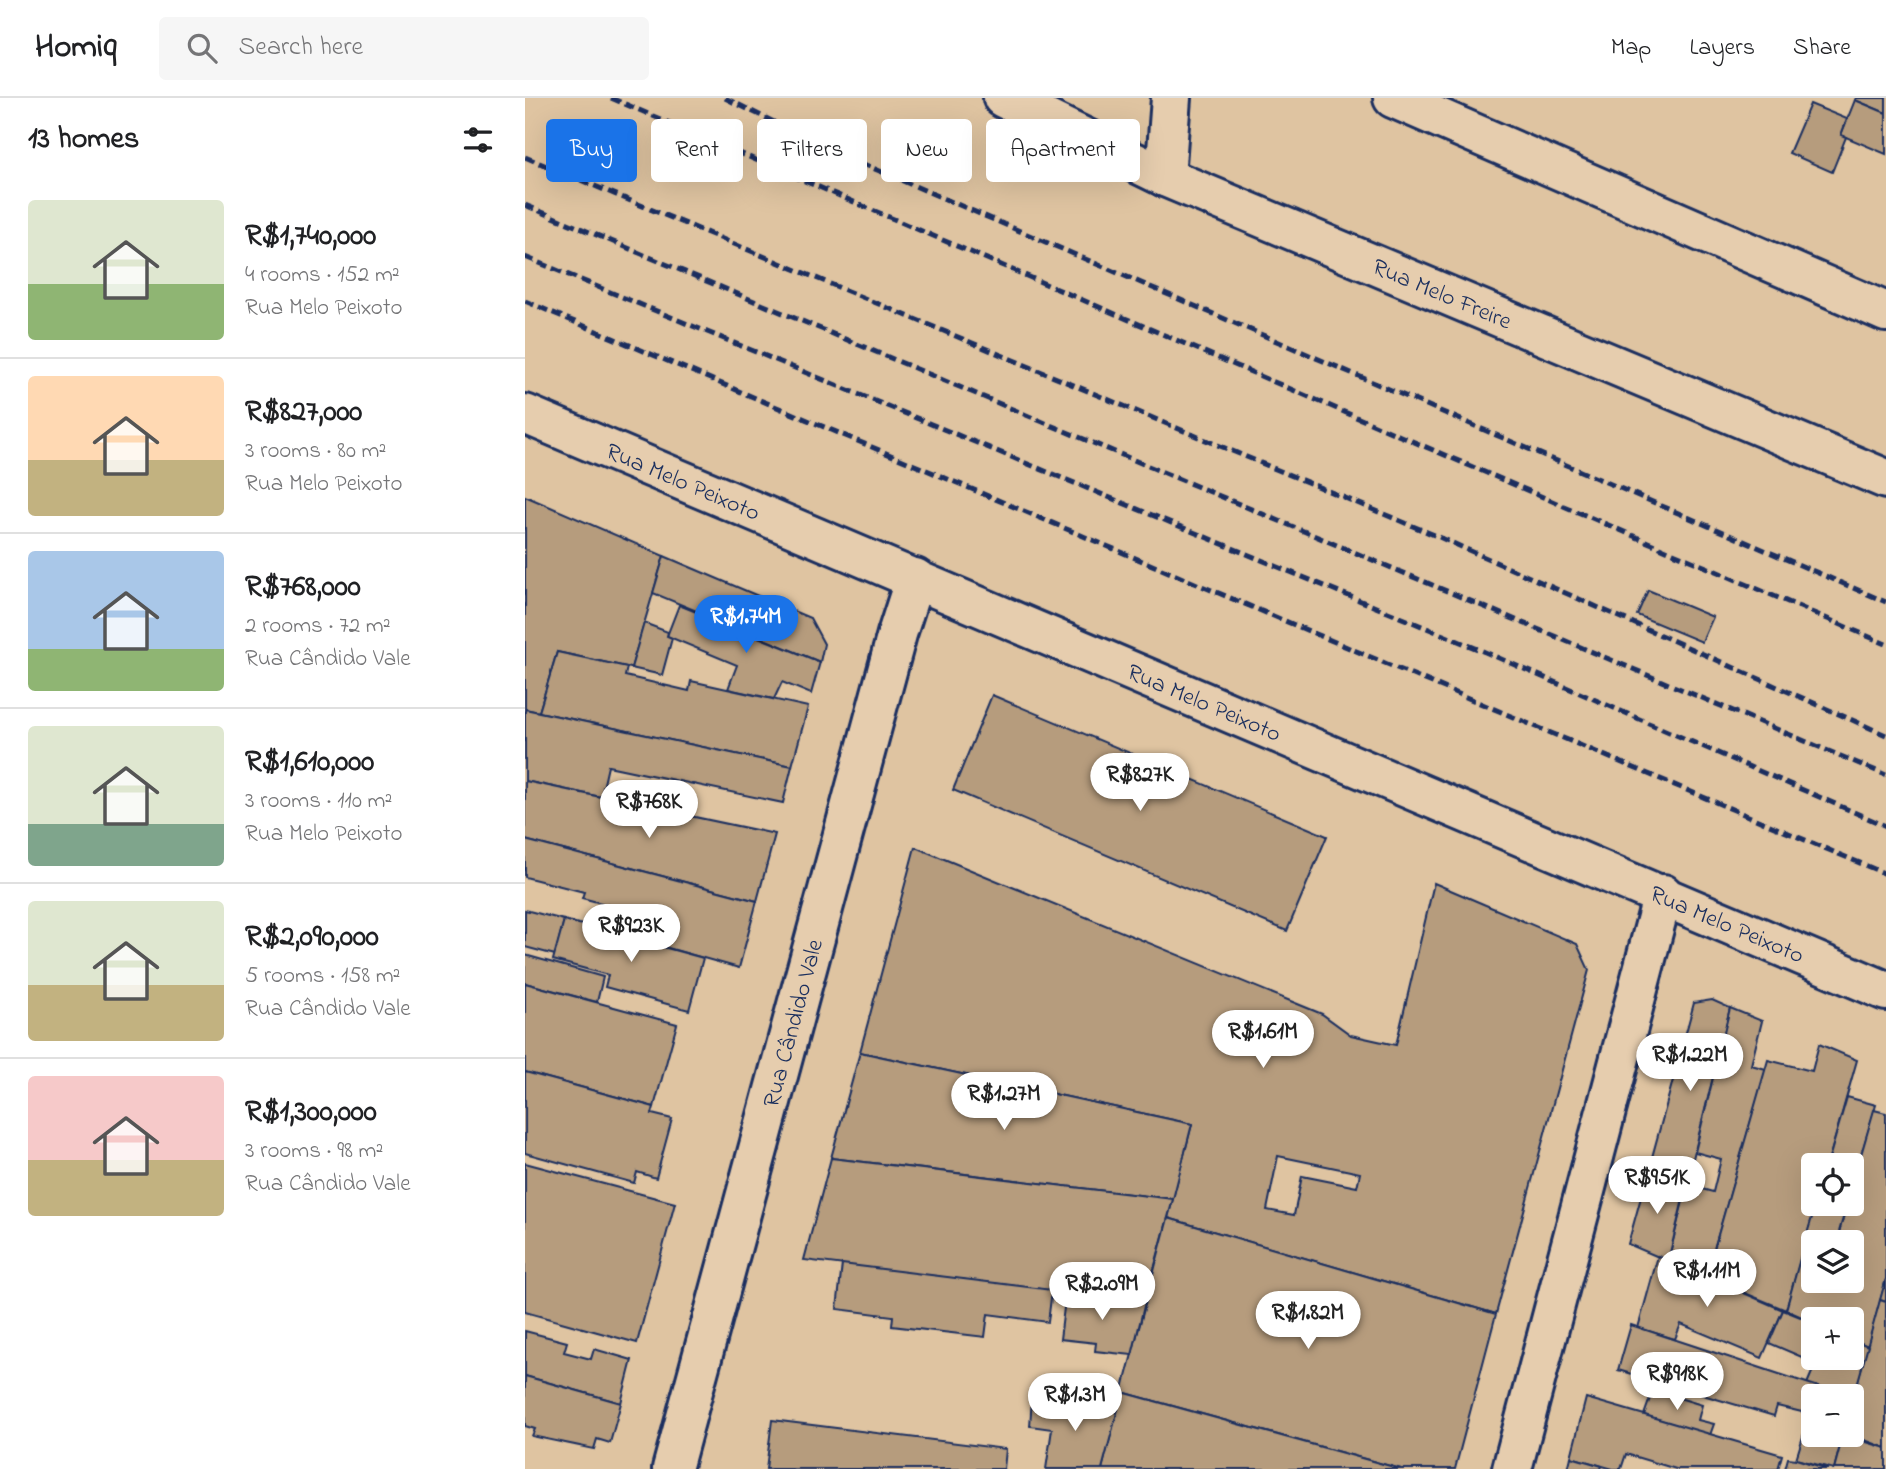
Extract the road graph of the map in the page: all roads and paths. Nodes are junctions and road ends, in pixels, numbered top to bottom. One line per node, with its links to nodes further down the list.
1 (1003, 98): 4 (main road, Rua Melo Freire)
2 (1171, 98): 4 (main road)
3 (1393, 98): 5 (main road)
4 (1165, 177): 7 (main road, Rua Melo Freire)
5 (1886, 312)
6 (525, 414): 8 (main road, Rua Melo Peixoto)
7 (1886, 480)
8 (915, 578): 9 (main road, Rua Melo Peixoto); 11 (main road, Rua Cândido Vale)
9 (1663, 894): 10 (main road, Rua Melo Peixoto); 12 (main road)
10 (1886, 990)
11 (672, 1469)
12 (1512, 1469)

